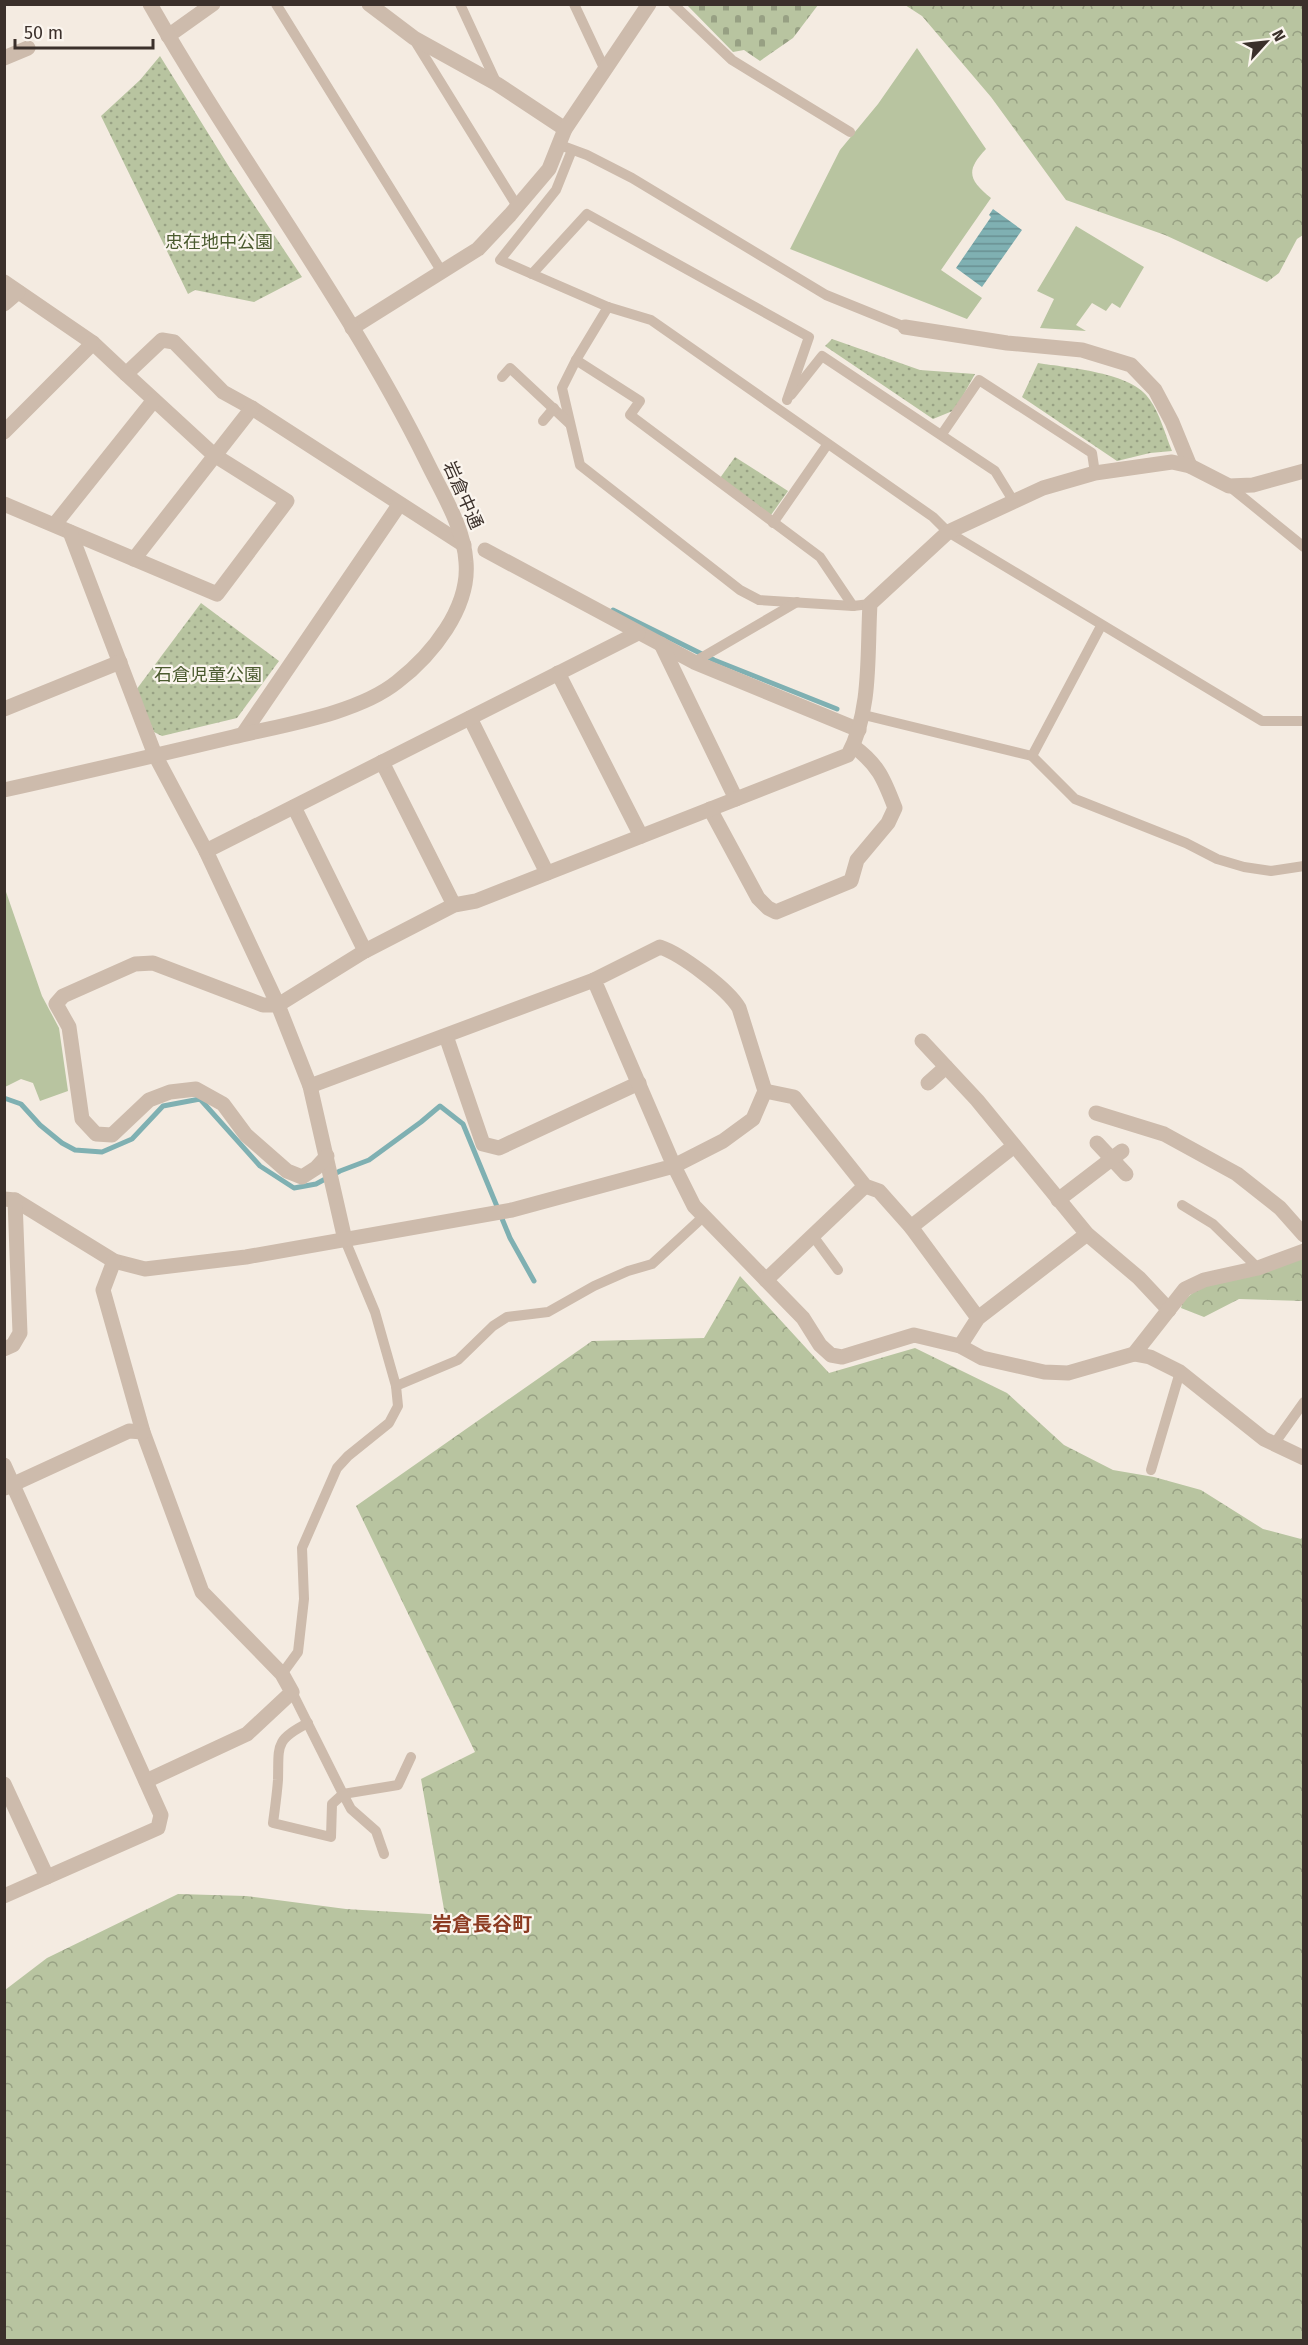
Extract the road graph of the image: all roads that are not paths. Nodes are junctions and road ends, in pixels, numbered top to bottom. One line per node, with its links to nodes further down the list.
1 (150, 4): 9 (street, 岩倉中通)
2 (213, 4): 9 (street)
3 (276, 4): 19 (lane)
4 (369, 4): 10 (street)
5 (460, 4): 14 (lane)
6 (574, 4): 13 (lane)
7 (649, 4): 13 (street)
8 (673, 4): 16 (lane)
9 (168, 36): 26 (street, 岩倉中通)
10 (414, 38): 14 (street); 18 (lane)
11 (28, 48): 12 (street)
12 (4, 58)
13 (605, 70): 15 (street)
14 (497, 84): 15 (street)
15 (565, 129): 17 (street)
16 (850, 132)
17 (566, 148): 18 (street); 20 (lane); 25 (lane)
18 (517, 206): 19 (street)
19 (442, 272): 26 (street)
20 (532, 274): 24 (lane); 32 (lane)
21 (4, 282): 22 (street)
22 (18, 292): 23 (street); 27 (street)
23 (4, 304)
24 (608, 307): 28 (lane); 35 (lane)
25 (905, 327): 42 (street)
26 (352, 328): 53 (street, 岩倉中通)
27 (93, 344): 29 (street); 38 (street)
28 (576, 360): 37 (lane); 49 (lane)
29 (126, 374): 31 (street); 33 (street)
30 (502, 377): 34 (lane)
31 (154, 400): 41 (street); 50 (street)
32 (788, 400): 35 (lane); 39 (lane)
33 (252, 408): 41 (street); 48 (street)
34 (554, 408): 36 (lane); 37 (lane)
35 (781, 412): 40 (lane)
36 (543, 421)
37 (571, 424): 57 (lane)
38 (4, 432)
39 (942, 434): 44 (lane); 46 (lane)
40 (827, 445): 49 (lane); 52 (lane)
41 (214, 455): 56 (street); 56 (street)
42 (1190, 466): 44 (street); 45 (street)
43 (1304, 471): 45 (street)
44 (1095, 473): 46 (street)
45 (1229, 486): 54 (lane)
46 (1014, 502): 52 (street)
47 (4, 504): 50 (street)
48 (399, 505): 53 (street); 71 (street)
49 (773, 523): 59 (lane)
50 (55, 524): 51 (street)
51 (70, 532): 56 (street); 64 (street)
52 (948, 532): 58 (street); 60 (lane)
53 (464, 545): 71 (street, 岩倉中通)
54 (1304, 547)
55 (485, 550): 61 (street)
56 (134, 559)
57 (797, 602): 59 (lane); 63 (lane)
58 (870, 604): 59 (lane); 67 (street)
59 (853, 606)
60 (1101, 626): 69 (lane); 74 (lane)
61 (638, 633): 62 (street); 65 (street)
62 (661, 644): 63 (street); 77 (street)
63 (701, 658): 70 (street)
64 (120, 662): 66 (street); 73 (street)
65 (558, 673): 68 (street); 80 (street)
66 (4, 709)
67 (864, 715): 70 (street); 74 (lane)
68 (470, 718): 75 (street); 83 (street)
69 (1304, 721)
70 (859, 730): 72 (street)
71 (243, 734): 73 (street, 岩倉中通)
72 (853, 746): 77 (street); 79 (street)
73 (155, 755): 76 (street, 岩倉中通); 81 (street)
74 (1032, 756): 82 (lane)
75 (382, 762): 78 (street); 84 (street)
76 (4, 790)
77 (736, 799): 79 (street)
78 (294, 807): 81 (street); 85 (street)
79 (710, 809): 80 (street)
80 (641, 836): 83 (street)
81 (206, 851): 87 (street)
82 (1304, 866)
83 (547, 873): 84 (street)
84 (454, 905): 85 (street)
85 (365, 951): 87 (street)
86 (594, 981): 88 (street); 91 (street); 94 (street)
87 (278, 1005): 93 (street); 99 (street)
88 (446, 1036): 91 (street); 93 (street)
89 (922, 1041): 90 (street)
90 (946, 1067): 92 (street); 97 (street)
91 (639, 1083): 100 (street)
92 (928, 1083)
93 (310, 1086): 99 (street)
94 (765, 1091): 100 (street); 102 (street)
95 (1096, 1113): 109 (street)
96 (1097, 1143): 98 (street)
97 (1014, 1146): 104 (street); 107 (street)
98 (1117, 1155): 101 (street); 104 (street)
99 (327, 1156): 111 (street)
100 (674, 1166): 106 (street); 111 (street)
101 (1126, 1174)
102 (866, 1186): 107 (street); 110 (street)
103 (10, 1199): 113 (street); 120 (street)
104 (1058, 1200): 108 (street)
105 (1182, 1205): 114 (lane)
106 (703, 1217): 116 (street); 123 (lane)
107 (911, 1227): 118 (street)
108 (1087, 1234): 117 (street); 118 (street)
109 (1304, 1234)
110 (813, 1236): 115 (lane); 116 (street)
111 (345, 1240): 113 (street); 123 (lane)
112 (1304, 1251): 114 (street)
113 (114, 1261): 125 (street)
114 (1258, 1268): 117 (street)
115 (838, 1270)
116 (766, 1280): 119 (street)
117 (1169, 1310): 121 (street)
118 (978, 1318): 119 (street)
119 (960, 1346): 121 (street)
120 (4, 1349)
121 (1134, 1354): 122 (street)
122 (1180, 1371): 126 (street); 129 (lane)
123 (396, 1386): 131 (lane)
124 (1304, 1402): 126 (lane)
125 (142, 1432): 130 (street); 131 (street)
126 (1274, 1444): 127 (street)
127 (1304, 1458)
128 (4, 1465): 130 (street)
129 (1151, 1470)
130 (8, 1487): 135 (street)
131 (282, 1674): 132 (street)
132 (292, 1692): 133 (lane); 135 (street)
133 (308, 1723): 137 (lane); 137 (lane)
134 (411, 1756): 137 (lane)
135 (146, 1781): 139 (street)
136 (4, 1784): 139 (street)
137 (343, 1794): 138 (lane)
138 (384, 1854)
139 (47, 1877): 140 (street)
140 (4, 1896)

